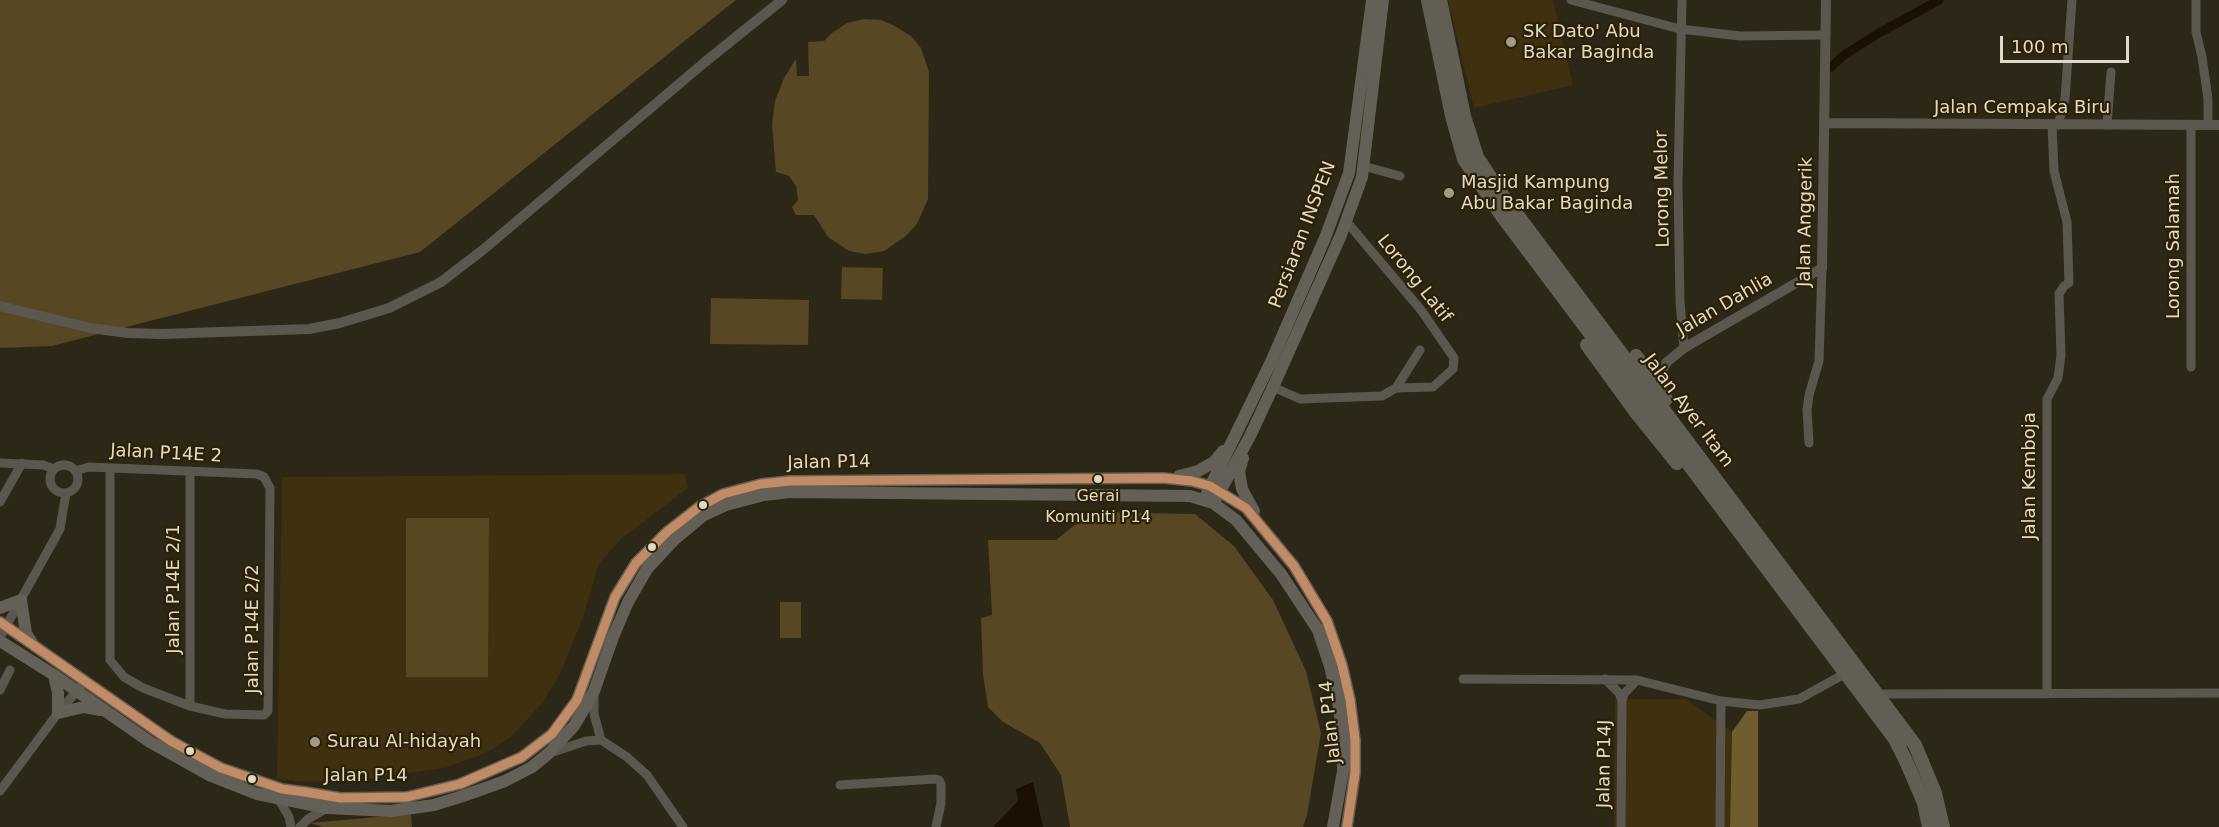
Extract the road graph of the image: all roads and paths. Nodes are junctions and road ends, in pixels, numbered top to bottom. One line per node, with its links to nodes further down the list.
1 (782, 0): 24 (street)
2 (1372, 0): 32 (main road, Persiaran INSPEN)
3 (1383, 0): 19 (main road, Persiaran INSPEN)
4 (1428, 0): 53 (main road, Jalan Ayer Itam)
5 (1440, 0): 21 (main road, Jalan Ayer Itam)
6 (1571, 0): 11 (street)
7 (1682, 0): 11 (street, Lorong Melor)
8 (1826, 0): 12 (street, Jalan Anggerik)
9 (2072, 0): 15 (street, Jalan Kemboja)
10 (2196, 0): 17 (street)
11 (1680, 29): 12 (street); 25 (street, Lorong Melor)
12 (1826, 35): 14 (street, Jalan Anggerik)
13 (2111, 72): 16 (street)
14 (1824, 123): 15 (street, Jalan Cempaka Biru); 23 (street, Jalan Anggerik)
15 (2055, 125): 16 (street, Jalan Cempaka Biru); 63 (street, Jalan Kemboja)
16 (2107, 125): 18 (street, Jalan Cempaka Biru)
17 (2213, 125): 18 (street, Jalan Cempaka Biru)
18 (2191, 126): 27 (street, Lorong Salamah)
19 (1364, 166): 20 (street); 22 (main road, Persiaran INSPEN)
20 (1400, 176)
21 (1522, 219): 28 (main road); 42 (main road, Jalan Ayer Itam)
22 (1346, 220): 29 (main road, Persiaran INSPEN); 30 (street, Lorong Latif)
23 (1822, 268): 25 (street, Jalan Dahlia); 33 (street, Jalan Anggerik)
24 (0, 306)
25 (1684, 348): 28 (street, Jalan Dahlia)
26 (1420, 350): 30 (street)
27 (2191, 367)
28 (1655, 381): 42 (main road)
29 (1273, 387): 30 (street); 31 (main road, Persiaran INSPEN)
30 (1396, 388)
31 (1250, 436): 43 (main road); 47 (main road)
32 (1235, 438): 41 (main road); 43 (main road)
33 (1809, 443)
34 (0, 463): 35 (street)
35 (22, 463): 37 (street); 46 (street)
36 (110, 468): 38 (street, Jalan P14E 2); 39 (street, Jalan P14E 2); 67 (street, Jalan P14E 2/2)
37 (54, 469): 38 (street); 44 (street)
38 (75, 471): 44 (street)
39 (190, 471): 40 (street, Jalan P14E 2); 67 (street, Jalan P14E 2/1)
40 (257, 474): 67 (street, Jalan P14E 2/2)
41 (1163, 478): 43 (main road, Jalan P14); 58 (main road, Jalan P14)
42 (1719, 482): 64 (main road, Jalan Ayer Itam)
43 (1215, 489): 45 (main road); 47 (main road, Jalan P14)
44 (66, 493): 48 (street)
45 (1209, 501): 61 (main road, Jalan P14); 81 (main road, Jalan P14)
46 (0, 502)
47 (1270, 536): 82 (main road, Jalan P14)
48 (21, 600): 49 (main road); 50 (street); 51 (main road)
49 (0, 608)
50 (2, 631): 51 (main road, Jalan P14); 54 (main road, Jalan P14)
51 (34, 644): 58 (main road, Jalan P14)
52 (10, 670): 59 (street)
53 (1846, 674): 64 (main road, Jalan Ayer Itam); 66 (street)
54 (54, 675): 60 (main road, Jalan P14); 69 (main road)
55 (1463, 679): 56 (street)
56 (1605, 679): 57 (street); 65 (street, Jalan P14J)
57 (1637, 680): 65 (street, Jalan P14J); 66 (street)
58 (85, 681): 60 (street)
59 (0, 690)
60 (77, 691): 68 (main road, Jalan P14); 69 (street)
61 (594, 691): 70 (street); 71 (main road, Jalan P14)
62 (2219, 693): 63 (street)
63 (2047, 694): 64 (street)
64 (1873, 698): 85 (main road); 86 (main road, Jalan Ayer Itam)
65 (1623, 701): 83 (street, Jalan P14J)
66 (1721, 701): 84 (street)
67 (190, 706)
68 (105, 710): 69 (main road); 75 (main road, Jalan P14)
69 (58, 713): 72 (street)
70 (601, 741): 71 (street); 79 (street)
71 (549, 753): 76 (main road, Jalan P14)
72 (3, 778): 74 (street)
73 (840, 785): 80 (street)
74 (0, 791)
75 (278, 798): 76 (main road, Jalan P14); 77 (street)
76 (327, 808): 78 (street)
77 (291, 827)
78 (300, 827)
79 (683, 827)
80 (936, 827)
81 (1333, 827)
82 (1347, 827)
83 (1621, 827)
84 (1720, 827)
85 (1929, 827)
86 (1943, 827)

